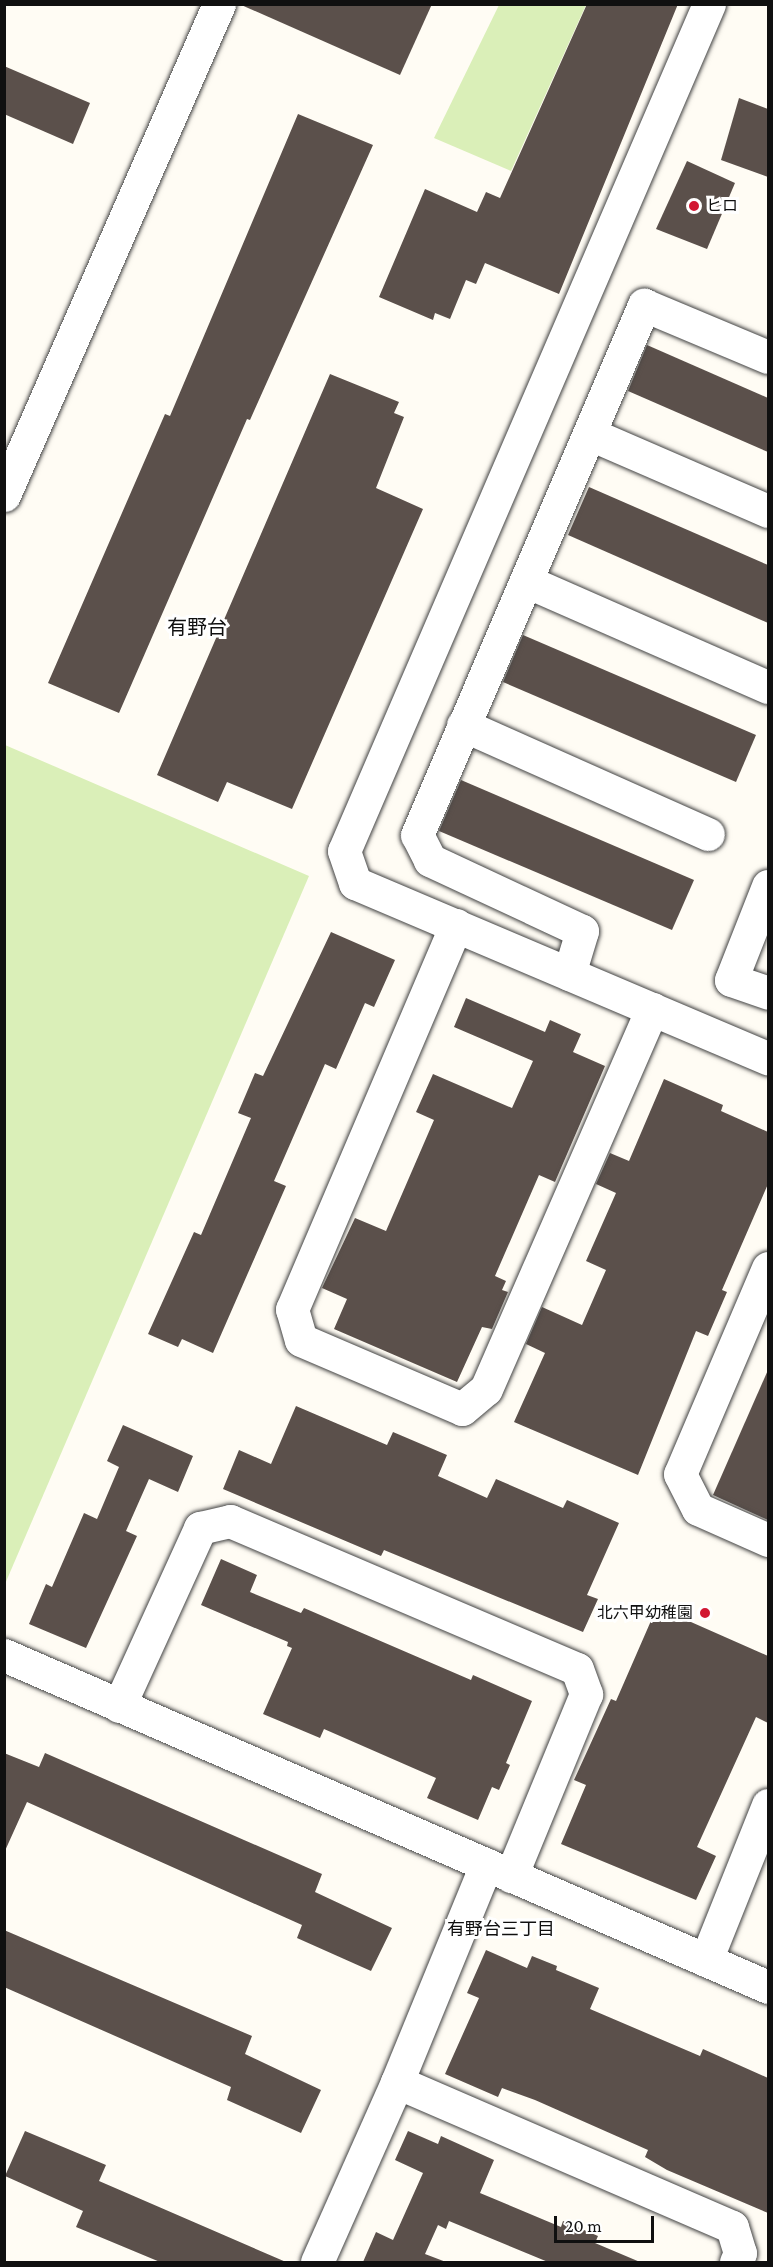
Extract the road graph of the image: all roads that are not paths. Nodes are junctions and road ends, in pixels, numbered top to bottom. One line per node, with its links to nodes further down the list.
1 (219, 4): 5 (street)
2 (709, 4): 12 (street)
3 (768, 357): 4 (street)
4 (591, 434): 6 (street); 7 (street)
5 (4, 495)
6 (768, 511)
7 (525, 581): 8 (street); 9 (street)
8 (768, 687)
9 (463, 725): 10 (street); 13 (street)
10 (708, 834)
11 (768, 886): 14 (street)
12 (456, 925): 13 (street); 15 (street)
13 (569, 974): 15 (street)
14 (768, 993)
15 (652, 1009): 16 (street)
16 (768, 1055)
17 (768, 1268): 18 (street)
18 (768, 1540)
19 (4, 1655): 20 (street)
20 (119, 1706): 22 (street); 22 (street)
21 (768, 1804): 23 (street)
22 (499, 1870): 23 (street); 25 (street)
23 (706, 1960): 24 (street)
24 (768, 1987)
25 (397, 2082): 26 (street); 27 (street)
26 (317, 2262)
27 (736, 2262)

